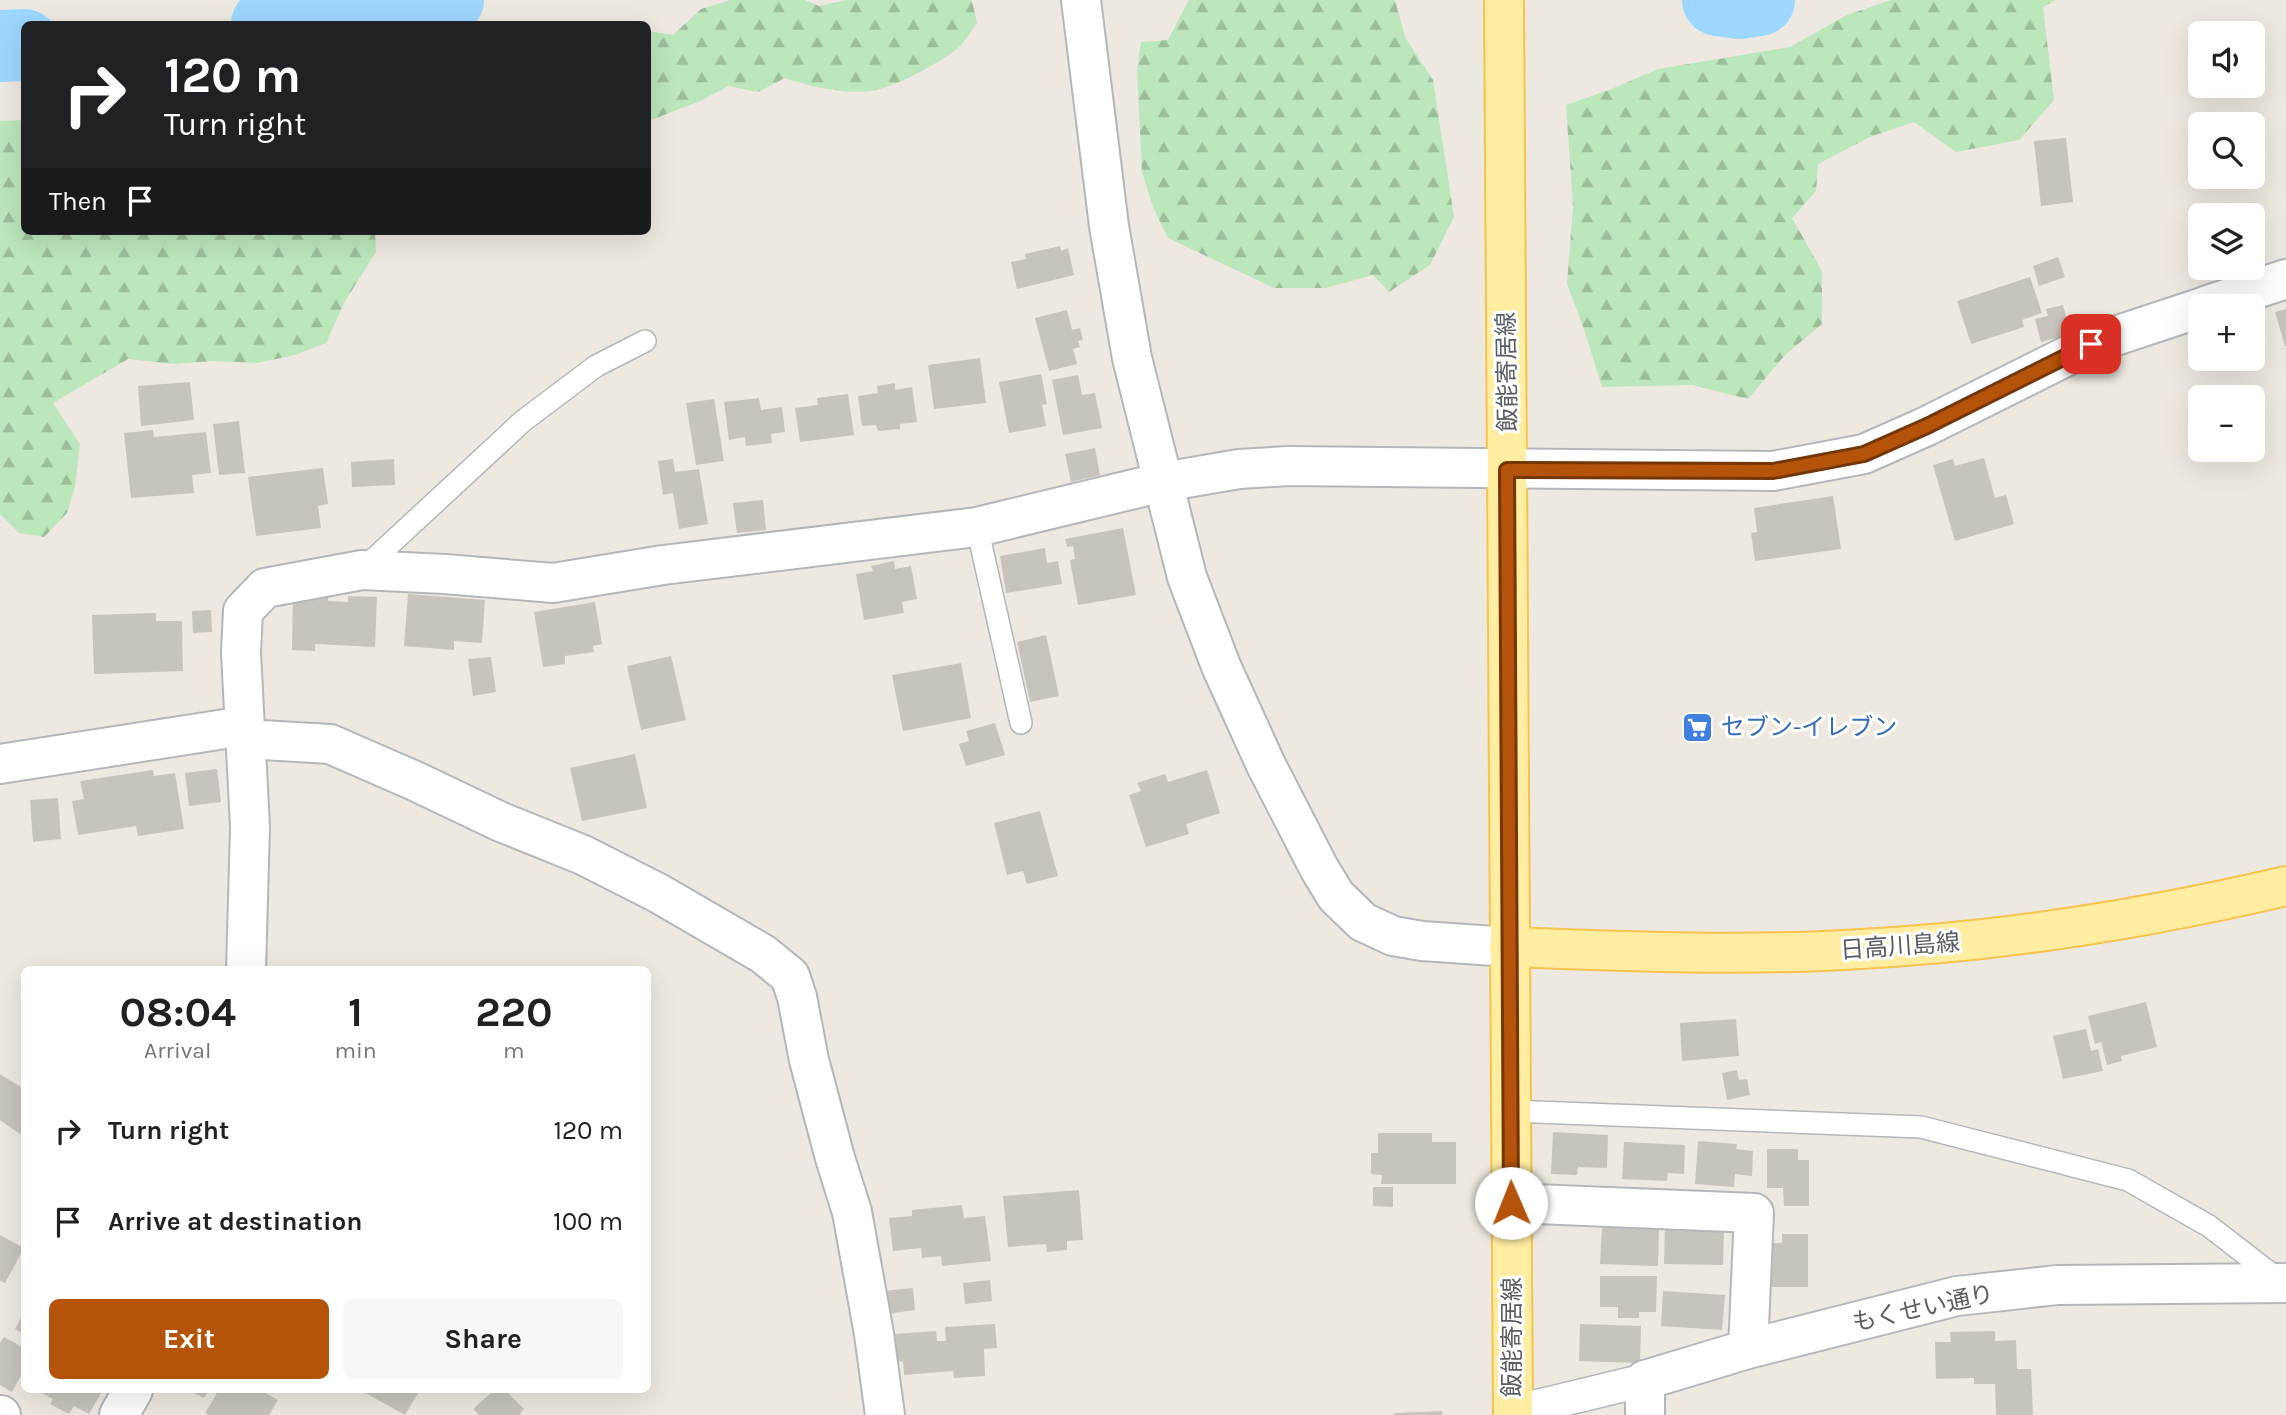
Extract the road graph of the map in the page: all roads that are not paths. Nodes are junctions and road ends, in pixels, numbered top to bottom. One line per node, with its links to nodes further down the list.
1 (1081, 0): 8 (street)
2 (1504, 0): 7 (main road, 飯能寄居線)
3 (2286, 279): 4 (street)
4 (2241, 294)
5 (2188, 312): 7 (street)
6 (645, 341): 10 (lane)
7 (1507, 470): 8 (street); 15 (main road, 飯能寄居線)
8 (1163, 482): 9 (street); 15 (street)
9 (977, 527): 10 (street); 11 (lane)
10 (362, 570): 12 (street)
11 (1021, 723)
12 (245, 732): 13 (street); 16 (street); 25 (street)
13 (0, 764)
14 (2286, 886): 15 (main road, 日高川島線)
15 (1510, 947): 17 (main road, 飯能寄居線)
16 (246, 966)
17 (1510, 1111): 18 (main road, 飯能寄居線); 19 (lane)
18 (1511, 1203): 20 (street); 23 (main road, 飯能寄居線)
19 (2284, 1283): 20 (street, もくせい通り)
20 (1748, 1349): 22 (street, もくせい通り)
21 (131, 1393): 24 (street)
22 (1645, 1398): 23 (street)
23 (1513, 1413)
24 (119, 1415)
25 (885, 1415)

